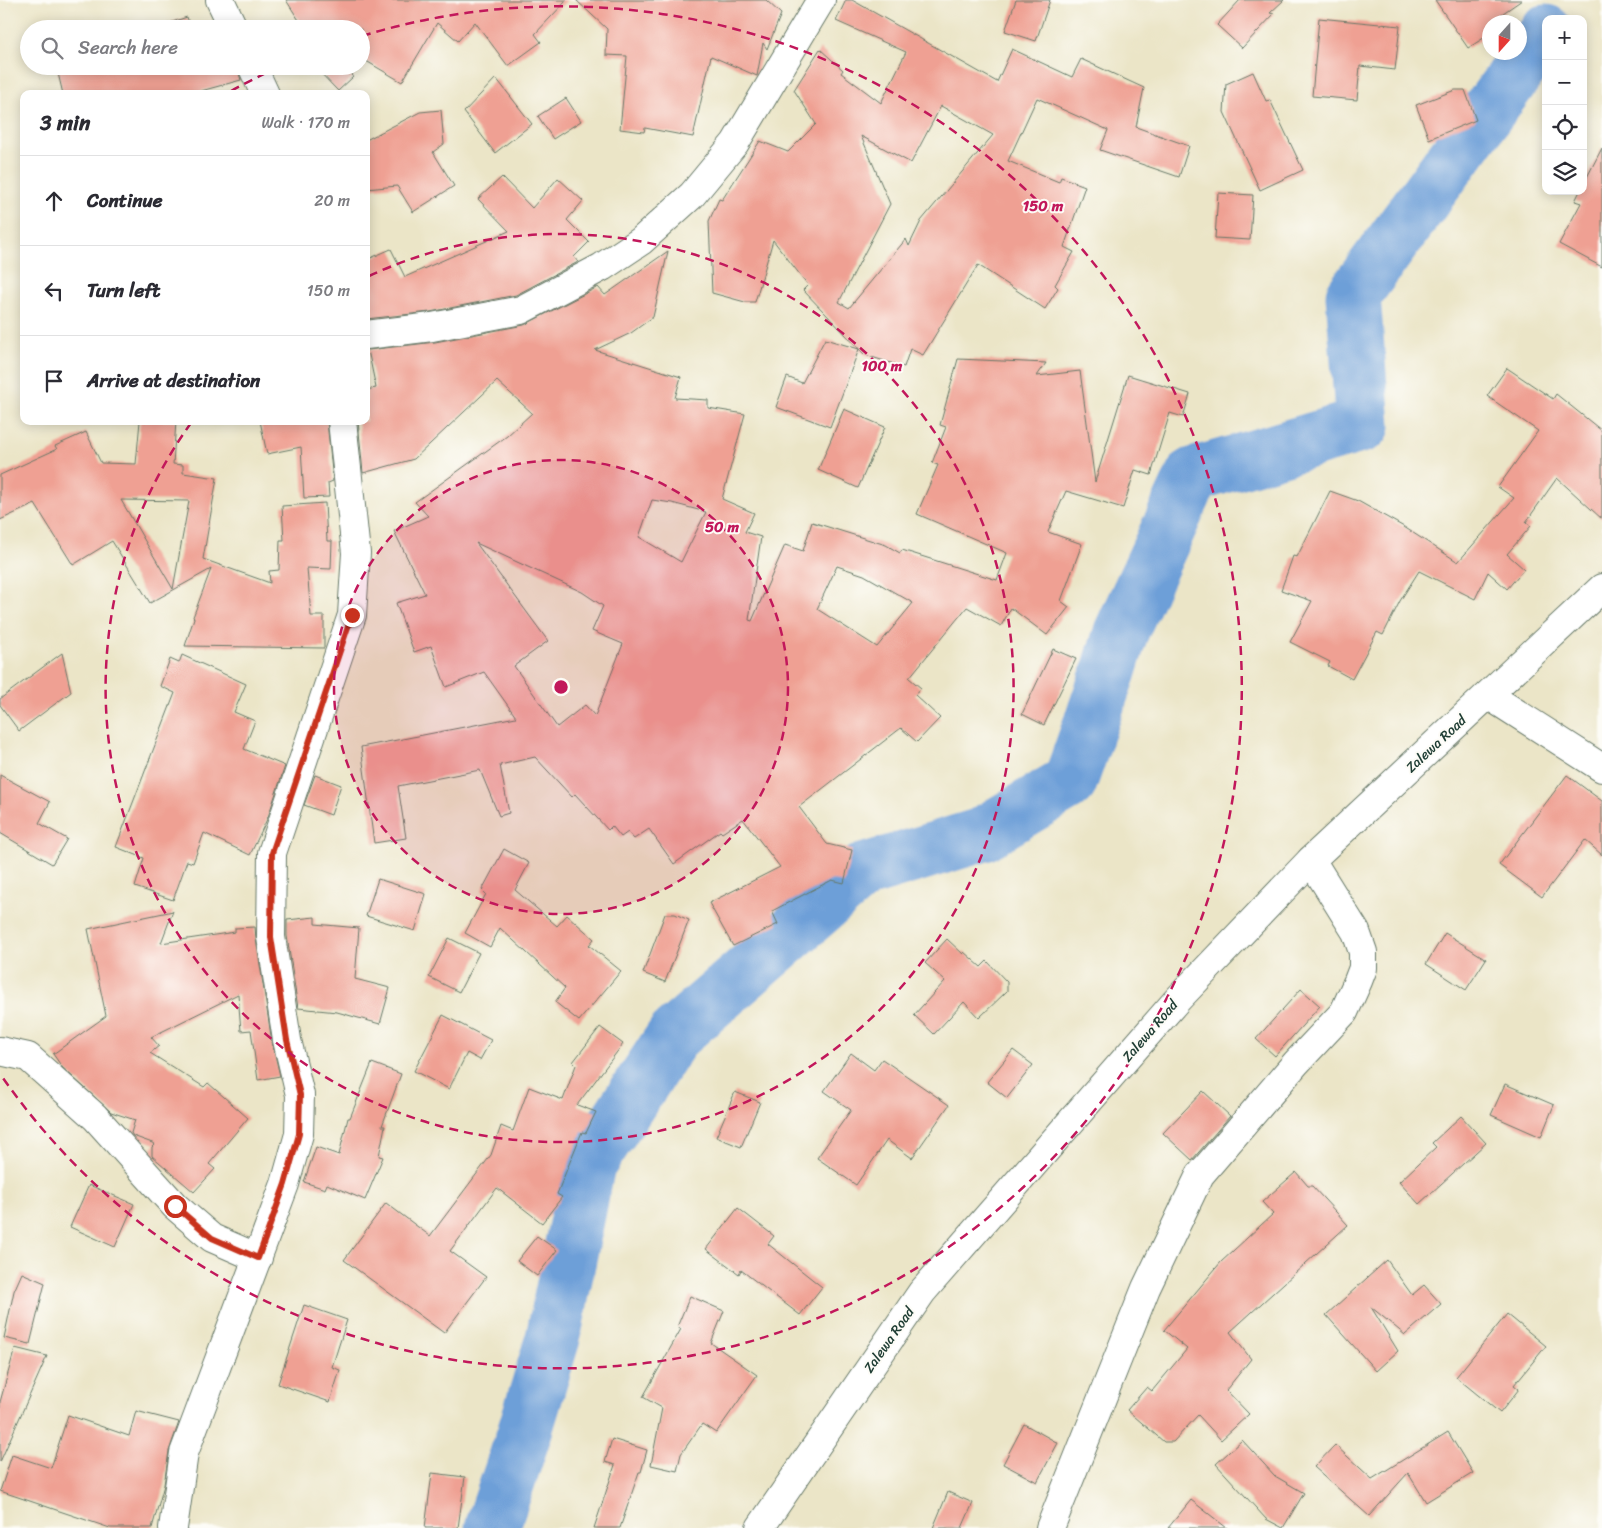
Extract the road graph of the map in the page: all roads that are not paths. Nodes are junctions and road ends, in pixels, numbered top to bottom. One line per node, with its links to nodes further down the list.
1 (220, 0): 3 (main road)
2 (821, 0): 6 (main road)
3 (230, 20)
4 (256, 75): 5 (main road)
5 (263, 90)
6 (370, 335)
7 (342, 425): 13 (main road)
8 (1602, 588): 9 (main road, Zalewa Road)
9 (1488, 695): 10 (main road); 11 (main road, Zalewa Road)
10 (1602, 768)
11 (1311, 860): 15 (main road, Zalewa Road); 16 (main road)
12 (0, 1052): 13 (main road)
13 (258, 1258): 14 (main road)
14 (173, 1528)
15 (760, 1528)
16 (1050, 1528)

